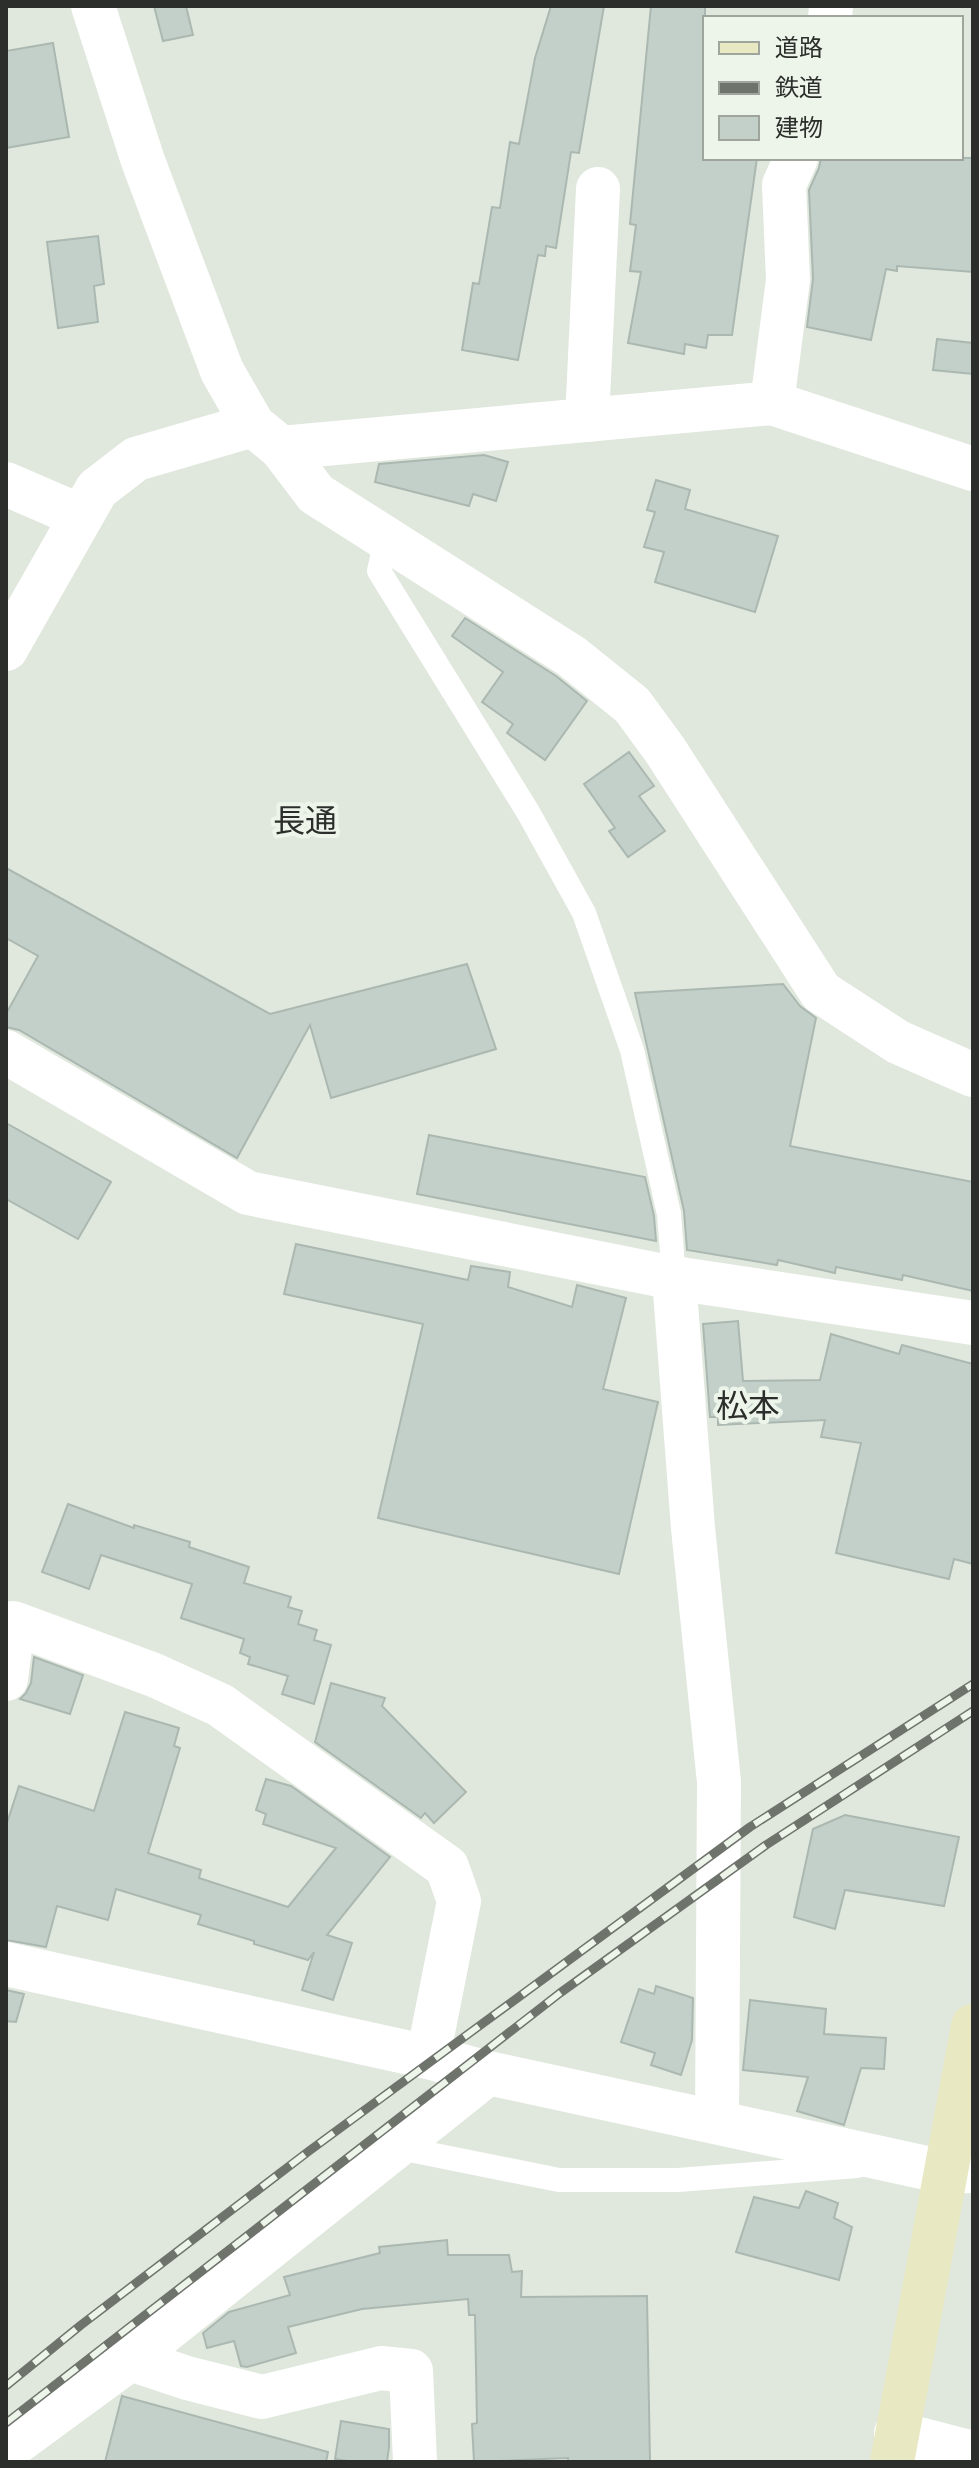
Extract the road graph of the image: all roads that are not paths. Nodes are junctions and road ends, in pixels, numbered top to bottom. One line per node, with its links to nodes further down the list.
1 (93, 6): 6 (street)
2 (795, 160): 4 (street)
3 (598, 189): 5 (street)
4 (772, 403): 5 (street); 7 (street)
5 (587, 420): 6 (street)
6 (267, 436): 9 (street); 10 (street)
7 (973, 469)
8 (6, 484): 9 (street)
9 (80, 516): 11 (street)
10 (386, 539): 13 (street); 14 (lane)
11 (6, 649)
12 (6, 1052): 14 (street)
13 (973, 1075)
14 (674, 1278): 15 (street); 21 (street)
15 (973, 1323)
16 (6, 1679): 19 (street)
17 (6, 1964): 19 (street)
18 (973, 2026): 24 (street)
19 (428, 2057): 20 (street)
20 (488, 2073): 21 (street); 22 (street)
21 (717, 2122): 23 (street)
22 (395, 2147): 23 (lane); 25 (street)
23 (902, 2163): 24 (street)
24 (959, 2172): 26 (street)
25 (130, 2359): 27 (street); 29 (street)
26 (894, 2448): 28 (street)
27 (6, 2450)
28 (973, 2453)
29 (415, 2462)

